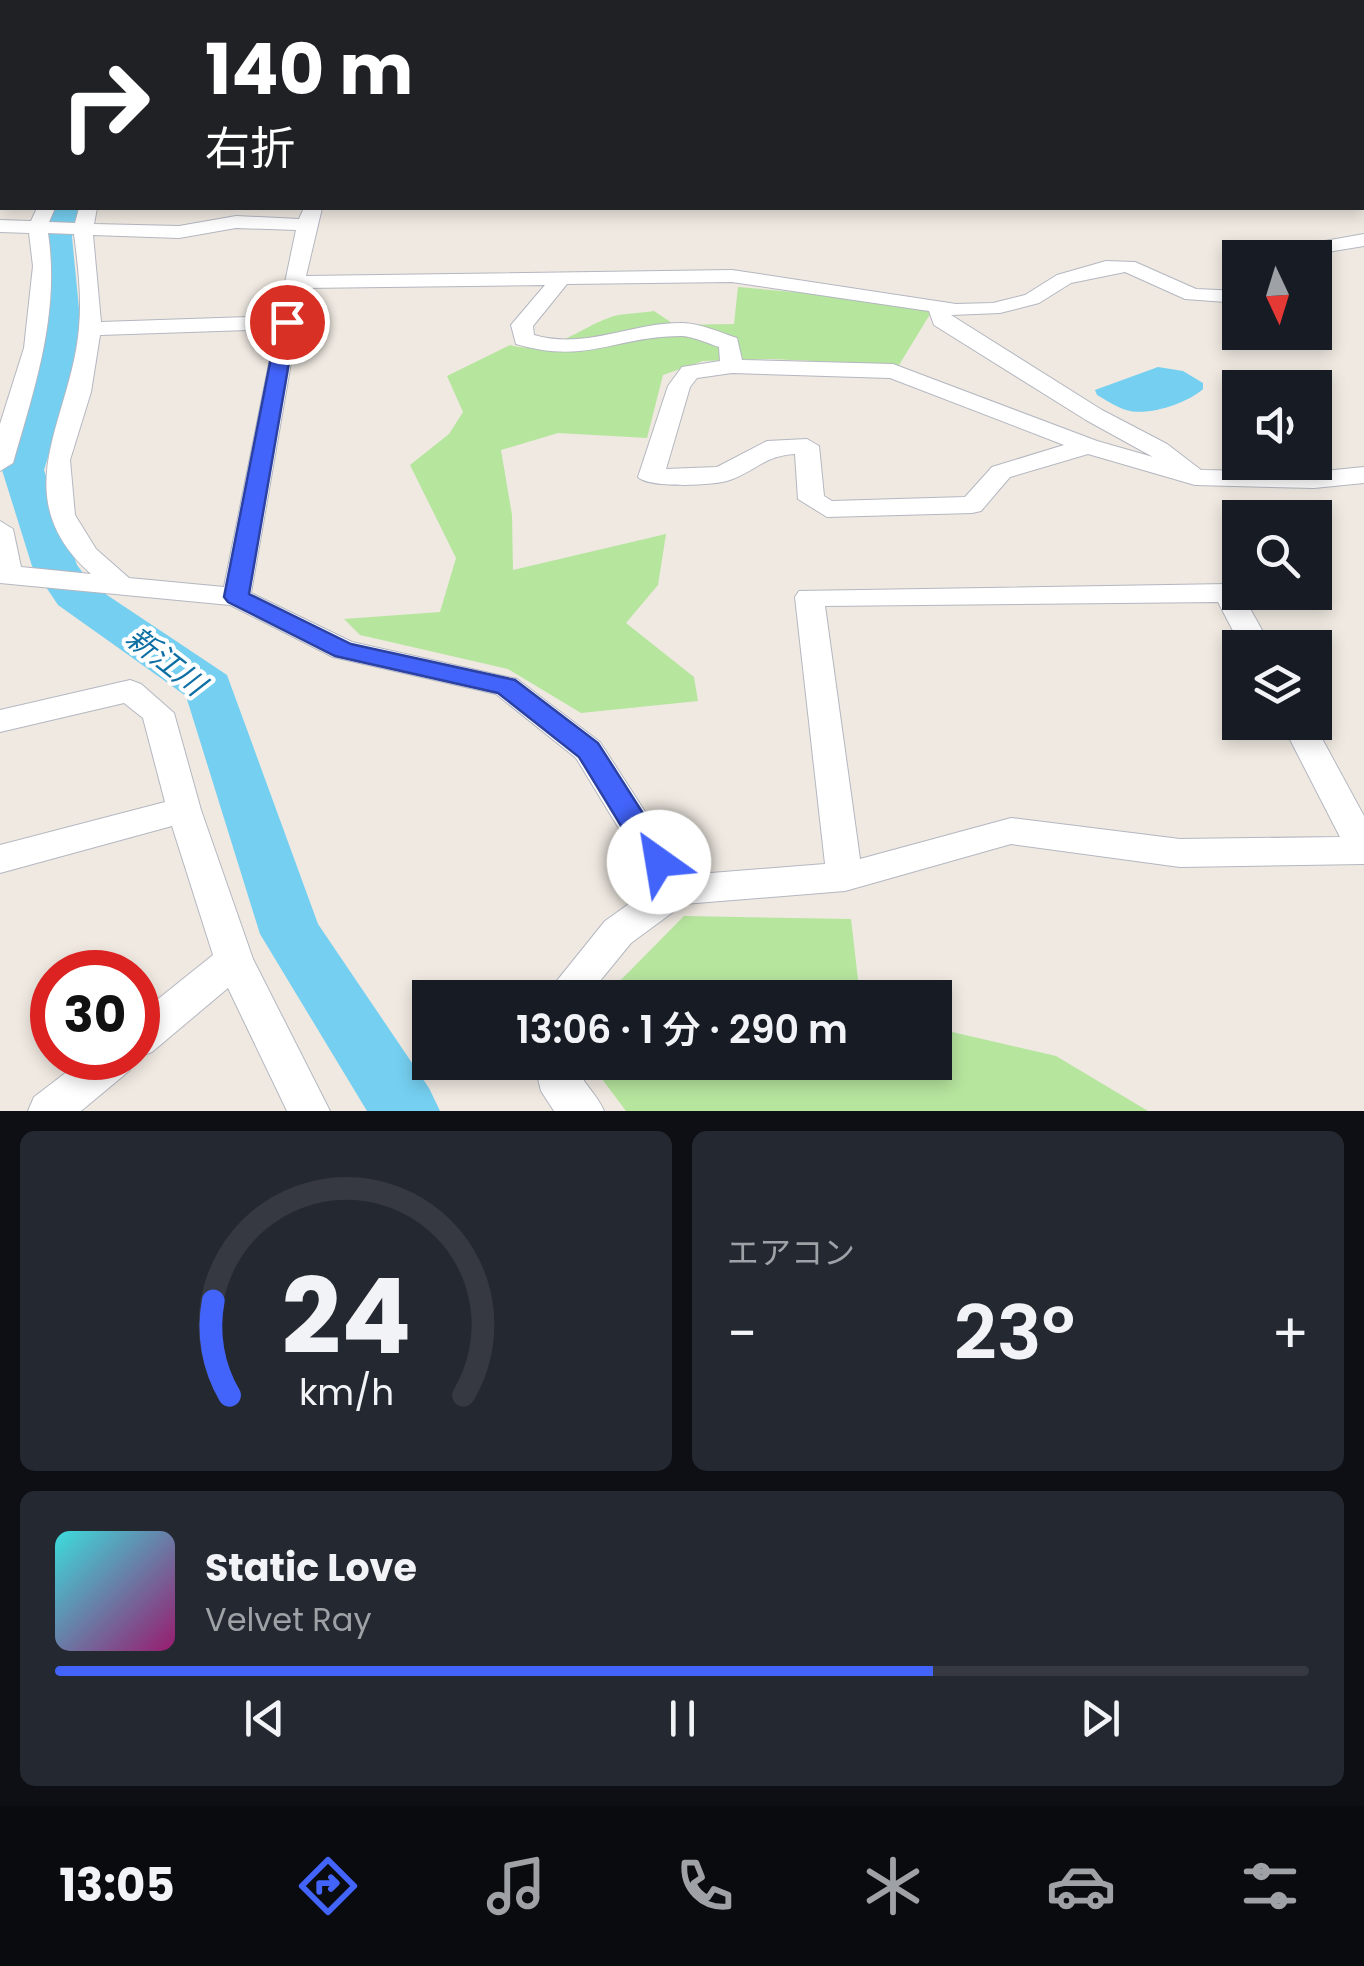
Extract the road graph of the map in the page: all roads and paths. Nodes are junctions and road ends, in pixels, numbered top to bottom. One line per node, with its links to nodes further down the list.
1 (236, 215): 2 (street); 4 (street)
2 (310, 216): 9 (street)
3 (42, 217): 4 (street); 5 (street); 16 (street)
4 (82, 222): 13 (street)
5 (0, 226)
6 (1364, 240): 7 (street)
7 (1332, 244)
8 (561, 279): 9 (street); 11 (street); 14 (street)
9 (298, 282): 12 (street)
10 (1222, 297): 11 (street)
11 (939, 308): 18 (street)
12 (287, 322): 13 (street); 22 (street)
13 (90, 328): 21 (street)
14 (732, 366): 15 (street); 15 (street)
15 (1088, 446): 18 (street)
16 (2, 448)
17 (1364, 475): 18 (street)
18 (1196, 477)
19 (0, 528): 20 (street)
20 (5, 574): 21 (street)
21 (120, 585): 22 (street)
22 (236, 597): 30 (street)
23 (1248, 630): 29 (street)
24 (0, 720): 26 (street)
25 (1306, 740): 27 (street)
26 (184, 810): 28 (street); 31 (street)
27 (1364, 850): 29 (street)
28 (0, 860)
29 (845, 878): 30 (street)
30 (676, 890): 32 (street)
31 (234, 960): 33 (street); 36 (street)
32 (577, 980)
33 (160, 1021)
34 (88, 1080): 37 (street)
35 (559, 1080): 38 (street)
36 (304, 1108)
37 (49, 1111)
38 (583, 1111)

